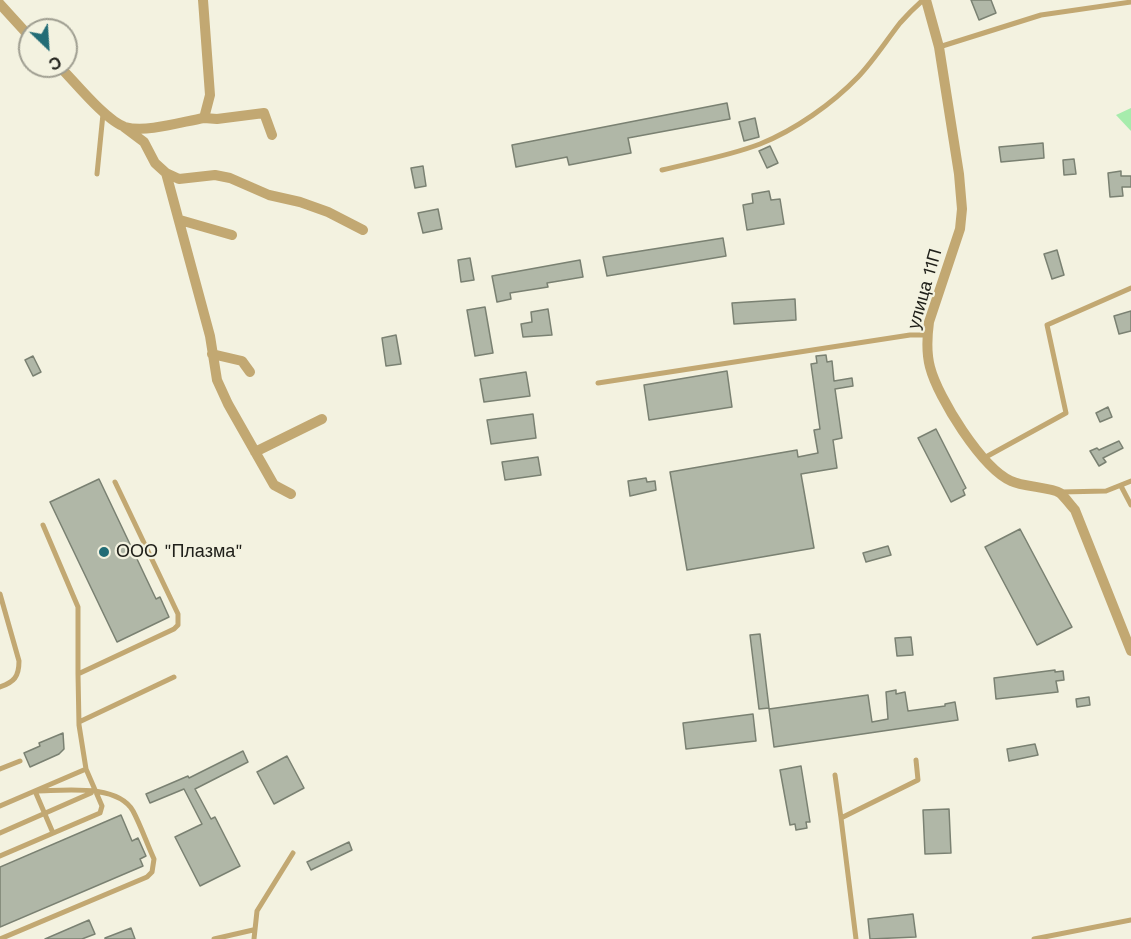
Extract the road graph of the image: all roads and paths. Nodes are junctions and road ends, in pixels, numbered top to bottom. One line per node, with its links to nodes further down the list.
1 (203, 0): 10 (street)
2 (925, 0): 7 (street, улица 11П); 13 (lane)
3 (1131, 2): 4 (lane)
4 (1098, 3): 7 (lane)
5 (0, 4): 6 (street)
6 (18, 24)
7 (939, 47): 20 (street, улица 11П)
8 (70, 78): 9 (street)
9 (103, 112): 11 (street); 15 (lane)
10 (204, 118): 11 (street); 12 (street)
11 (124, 127): 14 (street)
12 (272, 135)
13 (662, 170)
14 (166, 173): 16 (street); 17 (street)
15 (97, 174)
16 (180, 219): 18 (street); 21 (street)
17 (363, 230)
18 (232, 235)
19 (1131, 288): 26 (lane)
20 (927, 334): 23 (lane); 26 (street, улица 11П)
21 (212, 354): 22 (street); 25 (street)
22 (250, 372)
23 (598, 383)
24 (322, 419): 25 (street)
25 (255, 452): 31 (street)
26 (984, 458): 30 (street, улица 11П)
27 (115, 482): 37 (lane)
28 (1131, 482): 29 (lane)
29 (1121, 486): 30 (lane); 32 (lane)
30 (1059, 492): 35 (street)
31 (291, 494)
32 (1131, 506)
33 (43, 525): 37 (lane)
34 (0, 594): 39 (lane)
35 (1128, 634): 36 (street)
36 (1131, 651)
37 (78, 674): 40 (lane)
38 (174, 677): 40 (lane)
39 (0, 687)
40 (79, 722): 44 (lane)
41 (20, 760): 43 (lane)
42 (915, 760): 50 (lane)
43 (0, 769)
44 (86, 770): 46 (lane); 47 (lane)
45 (835, 775): 50 (lane)
46 (35, 791): 47 (lane); 48 (lane); 49 (lane)
47 (96, 791): 49 (lane); 52 (lane); 57 (lane)
48 (0, 806)
49 (44, 813): 51 (lane); 52 (lane)
50 (841, 818): 60 (lane)
51 (0, 833)
52 (53, 833): 54 (lane)
53 (293, 853): 56 (lane)
54 (0, 856)
55 (1131, 921): 61 (lane)
56 (253, 930): 58 (lane); 59 (lane)
57 (0, 939)
58 (214, 939)
59 (254, 939)
60 (856, 939)
61 (1034, 939)

